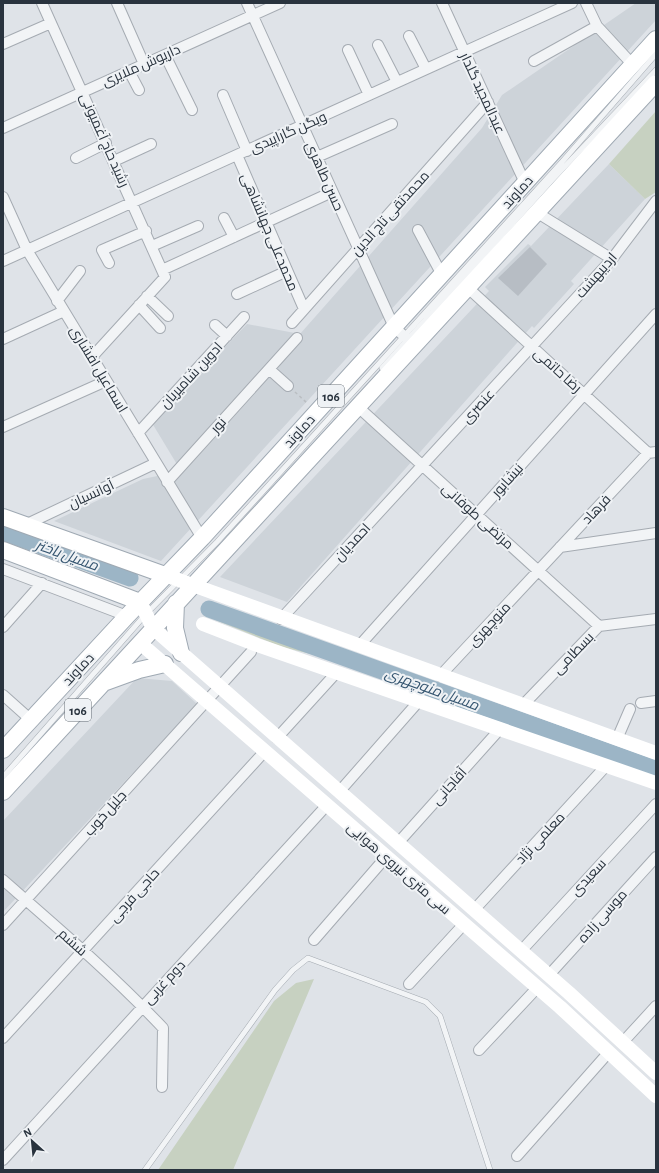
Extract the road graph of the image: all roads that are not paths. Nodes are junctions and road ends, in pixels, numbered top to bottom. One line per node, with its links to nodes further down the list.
1 (42, 3): 9 (street, رشید حاج آغمیونی)
2 (117, 3): 20 (street)
3 (247, 3): 8 (street, حسن طاهری)
4 (280, 3): 8 (street, داریوش ملایری)
5 (442, 3): 16 (street, عبدالمجید گلدار)
6 (572, 3): 16 (street, ویگن گاراپیدی)
7 (586, 3): 10 (street)
8 (253, 15): 18 (street, داریوش ملایری); 34 (street, حسن طاهری)
9 (51, 23): 13 (street); 28 (street, رشید حاج آغمیونی)
10 (597, 26): 19 (street); 21 (street)
11 (409, 36): 22 (street)
12 (656, 38): 21 (main road, دماوند / 106)
13 (3, 44)
14 (378, 45): 25 (street)
15 (348, 50): 29 (street)
16 (465, 52): 22 (street, ویگن گاراپیدی); 31 (street, عبدالمجید گلدار)
17 (656, 54): 105 (lane)
18 (165, 55): 20 (street, داریوش ملایری); 32 (street)
19 (534, 61)
20 (144, 64): 24 (street, داریوش ملایری)
21 (632, 65): 43 (main road, دماوند / 106)
22 (426, 69): 25 (street, ویگن گاراپیدی)
23 (656, 70): 105 (lane)
24 (129, 71): 27 (street); 28 (street, داریوش ملایری)
25 (397, 82): 29 (street, ویگن گاراپیدی)
26 (656, 83): 48 (main road, دماوند / 106)
27 (139, 90)
28 (83, 92): 35 (street, داریوش ملایری); 36 (street, رشید حاج آغمیونی)
29 (369, 95): 34 (street, ویگن گاراپیدی)
30 (222, 96): 38 (street)
31 (488, 102): 43 (street, عبدالمجید گلدار); 56 (street, محمدتقی تاج الدین)
32 (192, 110)
33 (392, 124): 40 (street)
34 (302, 125): 38 (street, ویگن گاراپیدی); 40 (street, حسن طاهری)
35 (3, 128)
36 (106, 143): 41 (street); 42 (street, رشید حاج آغمیونی)
37 (151, 144): 42 (street)
38 (247, 151): 39 (street, ویگن گاراپیدی)
39 (237, 155): 47 (street, ویگن گاراپیدی); 50 (street, محمدعلی جهانشاهی)
40 (317, 157): 44 (street, حسن طاهری)
41 (76, 158)
42 (114, 161): 47 (street, رشید حاج آغمیونی)
43 (525, 184): 64 (main road, دماوند / 106)
44 (332, 192): 50 (street); 56 (street, حسن طاهری)
45 (3, 197): 57 (street, اسماعیل افشاری)
46 (656, 201): 58 (street, اردیبهشت)
47 (133, 202): 53 (street, رشید حاج آغمیونی); 57 (street, ویگن گاراپیدی)
48 (536, 212): 58 (street); 65 (main road, دماوند / 106)
49 (224, 218): 54 (street)
50 (266, 223): 54 (street); 62 (street, محمدعلی جهانشاهی)
51 (198, 226): 55 (street)
52 (418, 230): 64 (street)
53 (146, 231): 55 (street, رشید حاج آغمیونی); 60 (street)
54 (234, 238): 63 (street)
55 (152, 246): 63 (street, رشید حاج آغمیونی)
56 (358, 248): 70 (street, محمدتقی تاج الدین); 77 (street, حسن طاهری)
57 (27, 250): 59 (street, ویگن گاراپیدی); 68 (street, اسماعیل افشاری)
58 (612, 259): 83 (street, اردیبهشت)
59 (3, 261)
60 (109, 263)
61 (80, 271): 68 (street)
62 (287, 271): 66 (street); 70 (street, محمدعلی جهانشاهی)
63 (164, 273): 67 (street)
64 (442, 274): 77 (main road, دماوند / 106)
65 (467, 287): 82 (main road, دماوند / 106); 83 (street, رضا حاتمی)
66 (237, 294)
67 (147, 296): 69 (street); 73 (street)
68 (58, 300): 71 (street, اسماعیل افشاری)
69 (139, 305): 78 (street); 84 (street)
70 (304, 310): 75 (street, محمدتقی تاج الدین)
71 (64, 311): 81 (street); 84 (street, اسماعیل افشاری)
72 (656, 314): 88 (street, نیشابور)
73 (168, 316)
74 (244, 317): 79 (street, ادوین شامیریان)
75 (292, 323)
76 (215, 325): 79 (street)
77 (394, 327): 82 (street); 100 (main road, دماوند / 106)
78 (160, 328)
79 (227, 336): 91 (street, ادوین شامیریان)
80 (297, 338): 85 (street, نور)
81 (3, 339)
82 (414, 345): 89 (main road, دماوند / 106)
83 (532, 347): 88 (street, رضا حاتمی); 94 (street, عنصری)
84 (92, 357): 86 (street, اسماعیل افشاری)
85 (269, 369): 87 (street); 95 (street, نور)
86 (106, 381): 90 (street); 91 (street, اسماعیل افشاری)
87 (288, 386)
88 (584, 394): 92 (street, رضا حاتمی); 96 (street, نیشابور)
89 (357, 406): 94 (street, مرتضی طوفانی); 105 (main road, دماوند / 106)
90 (3, 427)
91 (138, 433): 93 (street, اسماعیل افشاری)
92 (652, 452): 101 (street, فرهاد)
93 (156, 463): 95 (street, اسماعیل افشاری); 98 (street, آوانسیان)
94 (423, 466): 96 (street, مرتضی طوفانی); 110 (street, احمدیان)
95 (168, 482): 100 (street, اسماعیل افشاری)
96 (477, 514): 104 (street, مرتضی طوفانی); 116 (street, نیشابور)
97 (3, 516): 98 (main road)
98 (25, 525): 105 (main road)
99 (656, 533): 101 (street)
100 (202, 538): 105 (main road, دماوند / 106)
101 (560, 547): 104 (street, فرهاد)
102 (3, 550): 109 (main road)
103 (3, 569): 106 (street)
104 (538, 571): 113 (street, مرتضی طوفانی); 121 (street, منوچهری)
105 (181, 581): 107 (main road, 106); 109 (main road, دماوند / 106); 109 (lane); 110 (main road)
106 (42, 583): 108 (street); 114 (street)
107 (176, 603): 109 (main road, 106); 118 (main road)
108 (127, 616): 109 (main road, دماوند / 106); 131 (main road, دماوند / 106)
109 (147, 617): 115 (main road, دماوند / 106); 118 (main road, سی متری نیروی هوایی); 139 (lane); 140 (lane)
110 (281, 619): 116 (main road)
111 (656, 619): 113 (street, بسطامی)
112 (203, 624): 117 (main road)
113 (599, 626): 129 (street, بسطامی)
114 (3, 627)
115 (140, 642): 119 (main road, سی متری نیروی هوایی); 122 (main road, دماوند / 106)
116 (359, 646): 121 (main road)
117 (254, 649): 120 (main road); 123 (street, جلیل خوب)
118 (181, 654): 123 (main road, سی متری نیروی هوایی)
119 (165, 664): 122 (main road); 126 (main road, سی متری نیروی هوایی)
120 (337, 672): 125 (main road); 133 (street)
121 (440, 676): 129 (main road)
122 (103, 683): 142 (main road, دماوند / 106)
123 (220, 687): 126 (street, جلیل خوب); 133 (main road, سی متری نیروی هوایی)
124 (3, 695): 131 (street)
125 (419, 700): 132 (main road); 143 (street)
126 (207, 701): 136 (main road, سی متری نیروی هوایی); 150 (street, جلیل خوب)
127 (656, 701): 128 (street)
128 (641, 703)
129 (523, 705): 134 (main road)
130 (630, 709): 134 (street)
131 (31, 720): 135 (main road, دماوند / 106)
132 (500, 728): 138 (main road); 146 (street, آقاجانی)
133 (277, 738): 143 (main road, سی متری نیروی هوایی)
134 (617, 739): 137 (main road)
135 (3, 750)
136 (265, 751): 145 (main road, سی متری نیروی هوایی); 155 (street, حاجی فرجی)
137 (656, 753)
138 (606, 766): 141 (main road); 151 (street, معلمی نژاد)
139 (3, 777)
140 (3, 784)
141 (656, 784)
142 (3, 792)
143 (339, 792): 146 (main road, سی متری نیروی هوایی)
144 (656, 804): 156 (street, سعیدی)
145 (327, 805): 147 (main road, سی متری نیروی هوایی); 160 (street, دوم غربی)
146 (398, 843): 151 (main road, سی متری نیروی هوایی)
147 (386, 857): 152 (main road, سی متری نیروی هوایی); 154 (street)
148 (656, 857): 157 (street, موسی زاده)
149 (3, 880): 150 (street, ششم)
150 (26, 900): 153 (street, جلیل خوب); 155 (street, ششم)
151 (474, 910): 156 (main road, سی متری نیروی هوایی)
152 (464, 924): 158 (street); 159 (main road, سی متری نیروی هوایی)
153 (3, 925)
154 (314, 940)
155 (83, 951): 160 (street, ششم); 162 (street, حاجی فرجی)
156 (521, 951): 157 (main road, سی متری نیروی هوایی)
157 (549, 975): 163 (main road, سی متری نیروی هوایی)
158 (408, 984)
159 (537, 988): 164 (street); 165 (main road, سی متری نیروی هوایی)
160 (142, 1006): 167 (street, ششم); 170 (street, دوم غربی)
161 (656, 1006): 163 (street)
162 (3, 1038)
163 (623, 1042): 166 (main road, سی متری نیروی هوایی)
164 (480, 1050)
165 (609, 1052): 168 (main road, سی متری نیروی هوایی); 169 (street)
166 (656, 1073)
167 (162, 1087)
168 (656, 1096)
169 (517, 1156)
170 (3, 1160)
171 (145, 1170): 172 (lane)
172 (490, 1170)

